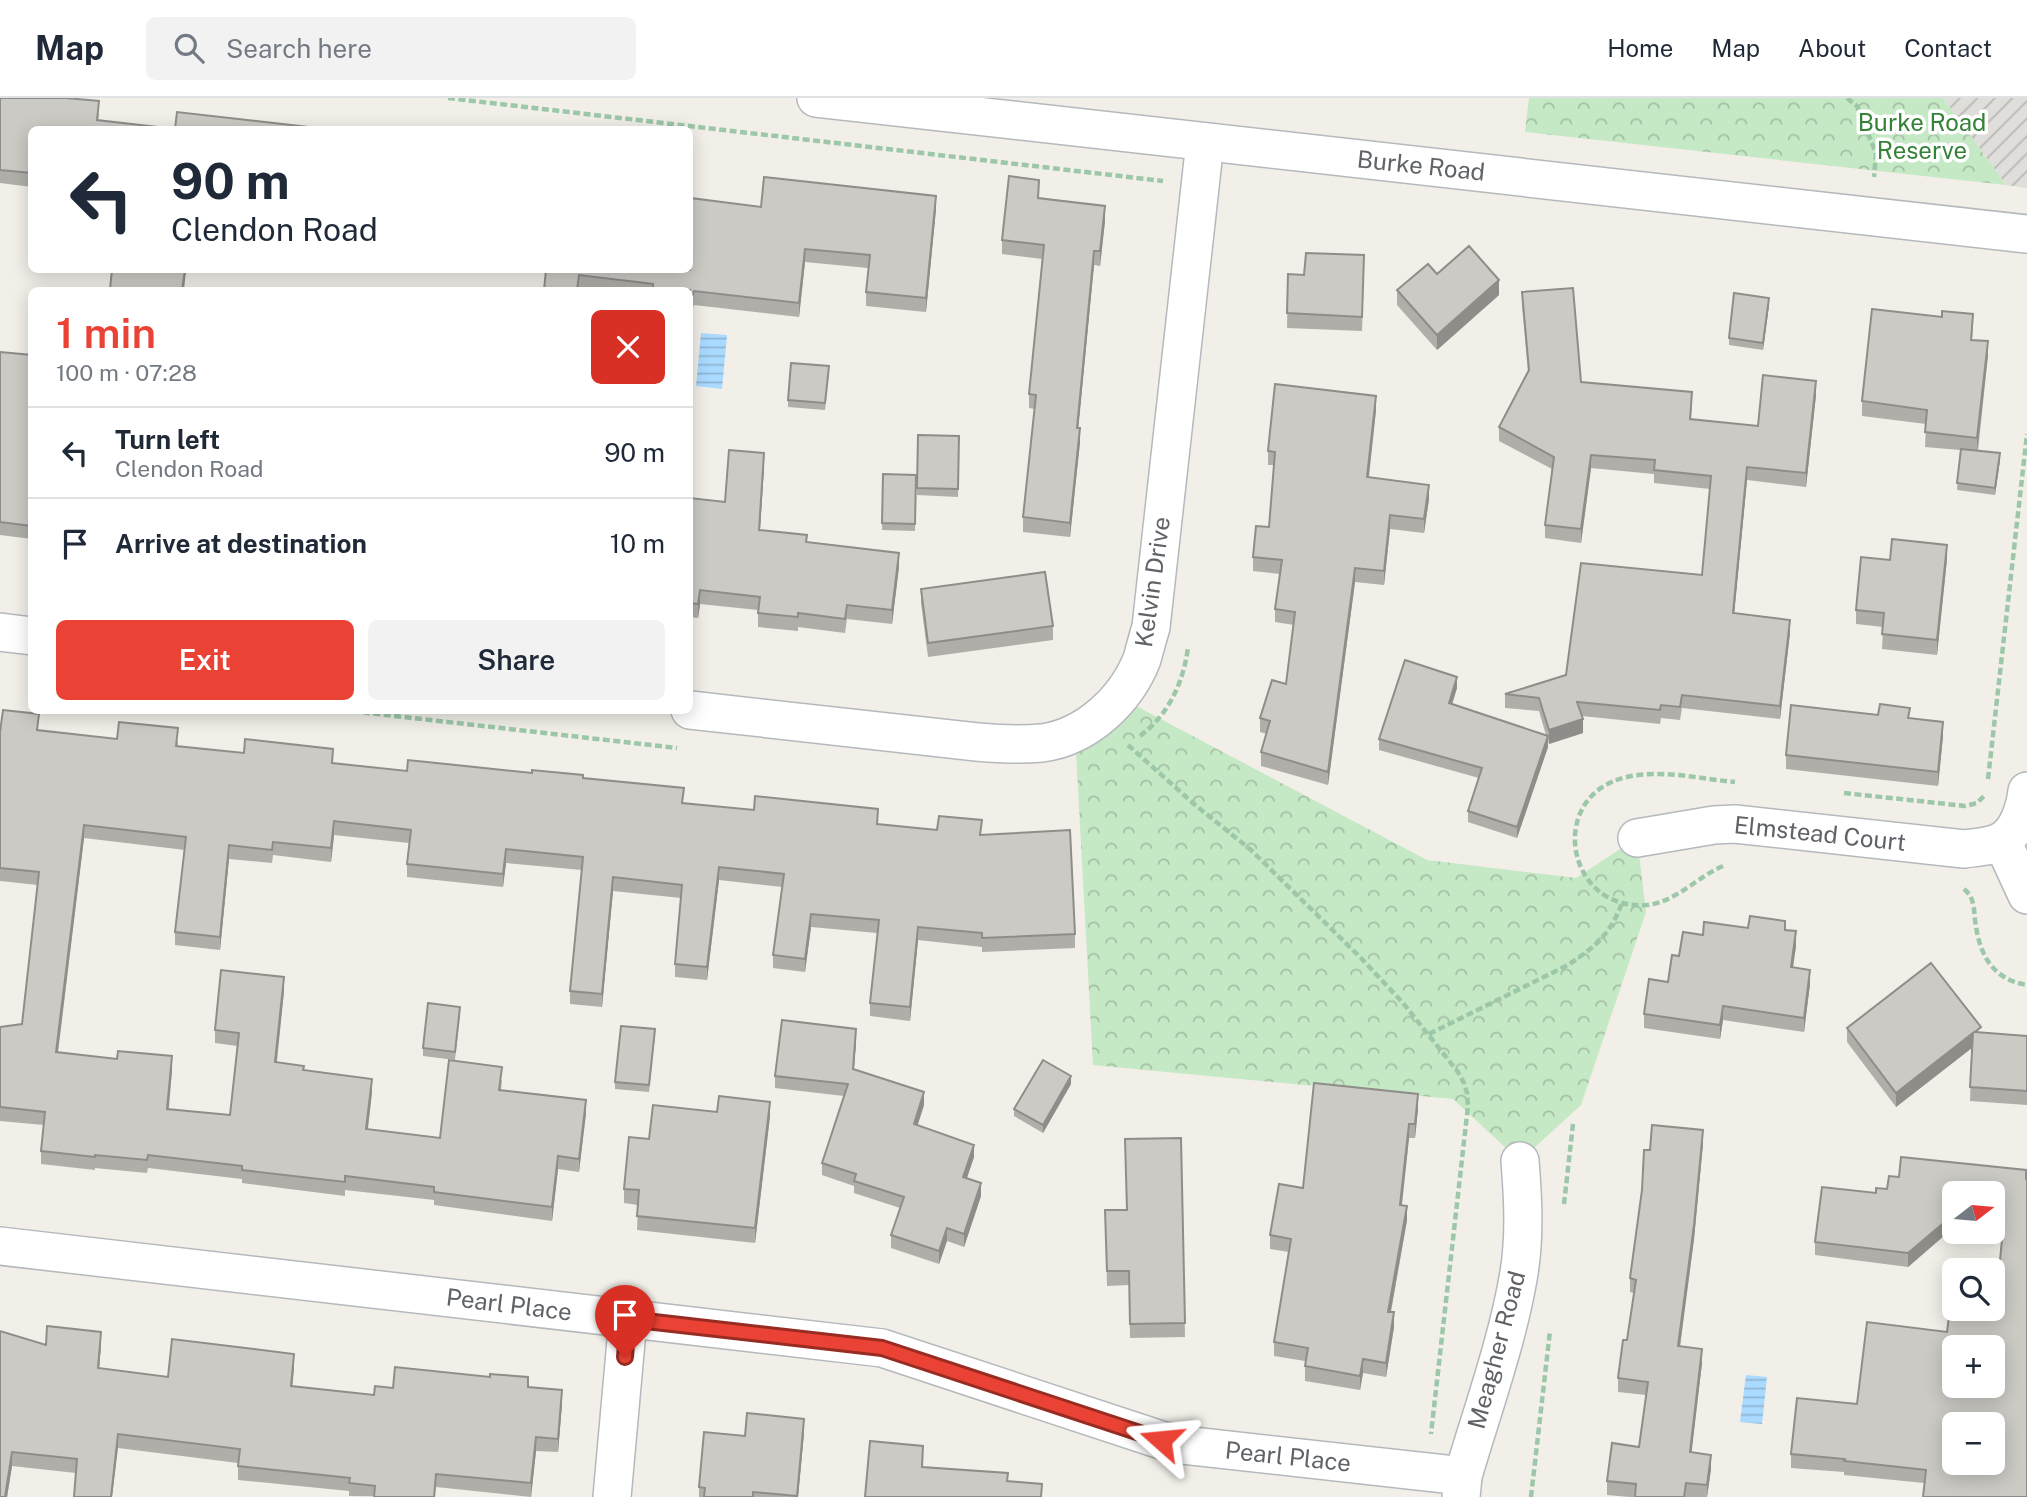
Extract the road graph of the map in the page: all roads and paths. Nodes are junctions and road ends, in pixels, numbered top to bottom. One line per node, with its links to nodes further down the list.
1 (448, 98): 5 (path)
2 (816, 98): 4 (street, Burke Road)
3 (1847, 98): 8 (path)
4 (993, 108): 7 (street, Burke Road)
5 (688, 126)
6 (693, 127): 9 (path)
7 (1205, 142): 10 (street, Burke Road); 15 (street, Kelvin Drive)
8 (1874, 177)
9 (1158, 181)
10 (2027, 234)
11 (2027, 434): 21 (path)
12 (0, 632): 13 (street)
13 (28, 636)
14 (1189, 638): 17 (path)
15 (693, 710)
16 (377, 714): 18 (path)
17 (1129, 745): 19 (path); 28 (path)
18 (686, 749)
19 (1120, 751)
20 (2027, 792): 23 (street)
21 (1965, 806)
22 (1637, 838): 23 (street, Elmstead Court)
23 (2002, 841): 25 (street)
24 (1965, 890): 27 (path)
25 (2027, 895)
26 (1622, 903): 28 (path)
27 (2027, 985)
28 (1429, 1034): 32 (path)
29 (1520, 1161): 33 (street, Meagher Road)
30 (0, 1246): 31 (street, Pearl Place)
31 (628, 1319): 33 (street, Pearl Place); 34 (street)
32 (1432, 1433)
33 (1462, 1486)
34 (612, 1497)

